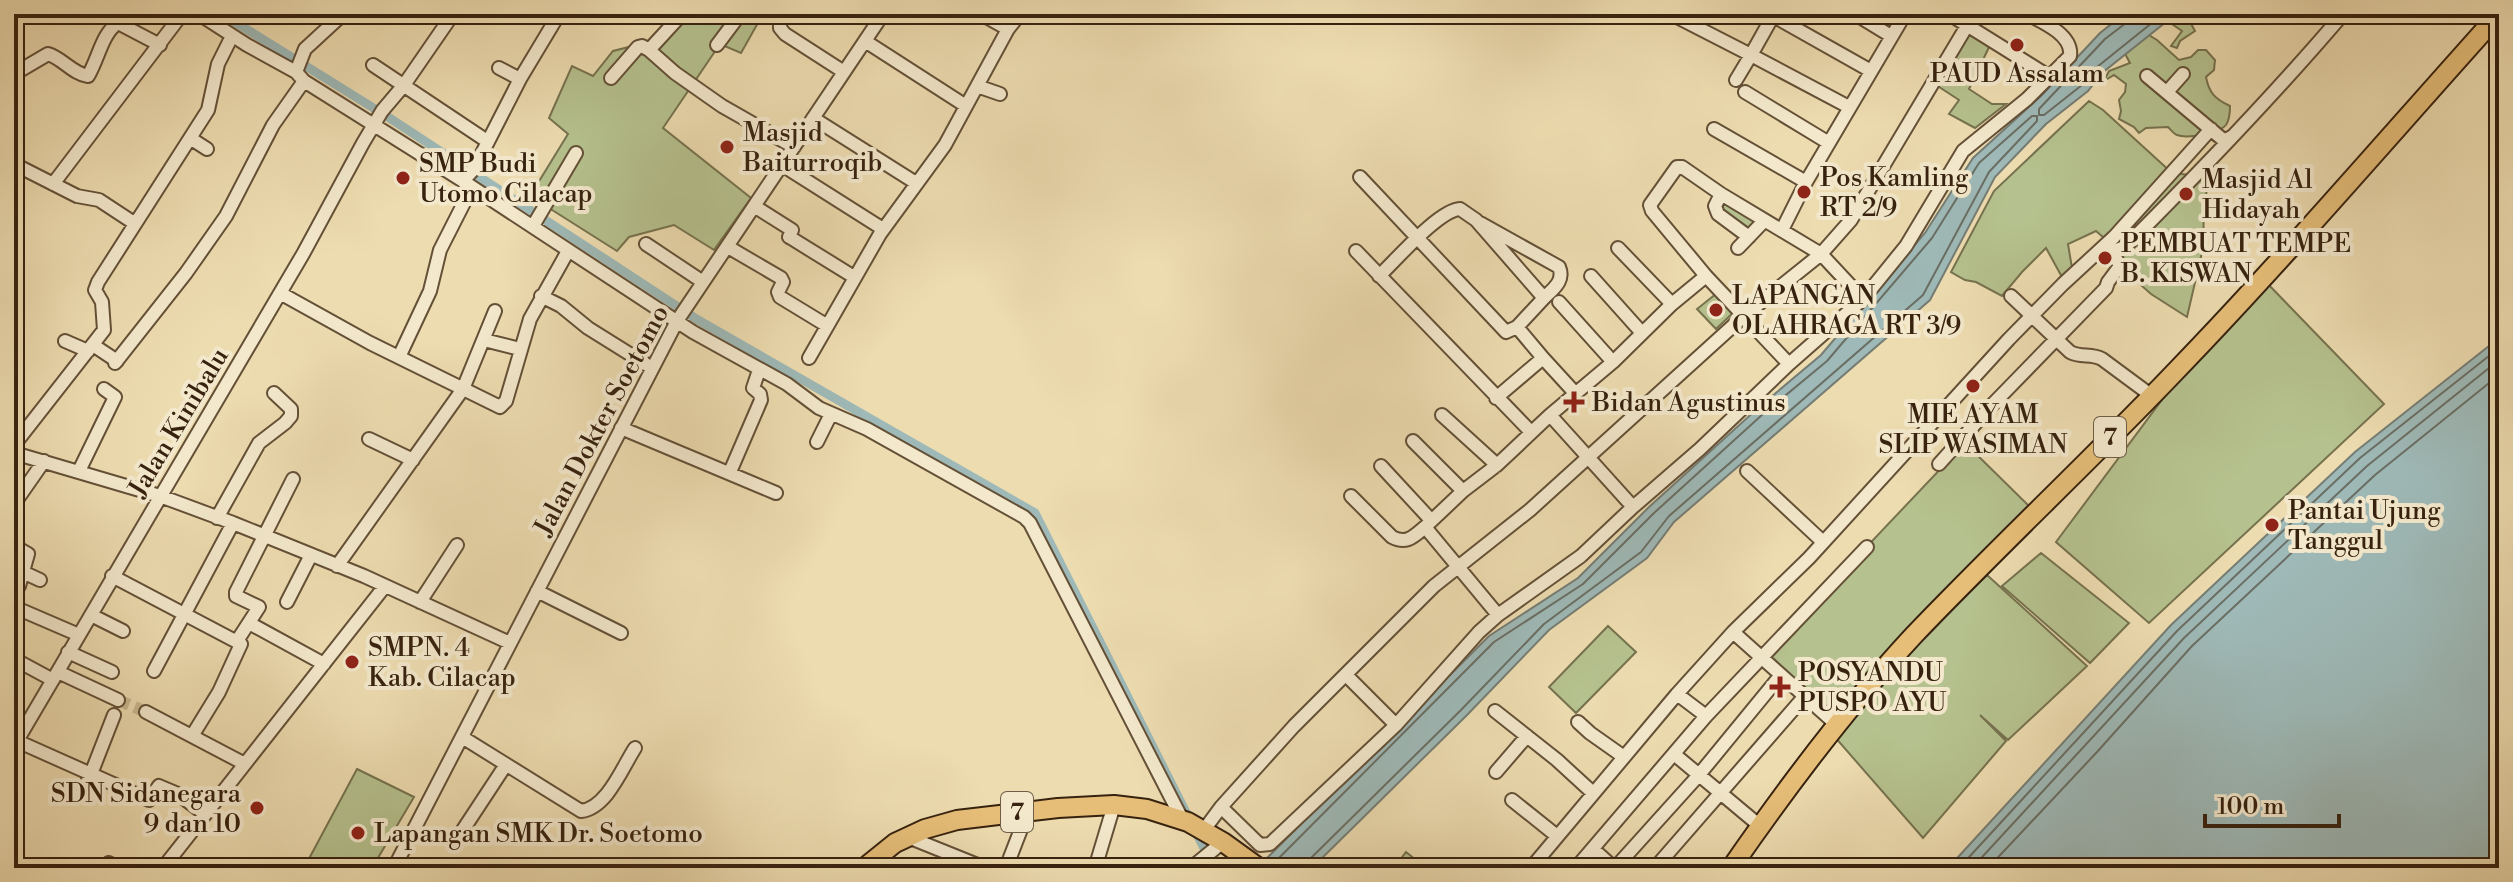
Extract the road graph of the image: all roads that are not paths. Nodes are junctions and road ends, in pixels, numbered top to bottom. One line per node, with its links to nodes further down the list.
1 (182, 14): 28 (street)
2 (199, 14): 22 (street)
3 (343, 14): 34 (street)
4 (453, 14): 44 (street, Jalan Kinibalu)
5 (559, 14): 42 (street)
6 (682, 14): 30 (street)
7 (772, 14): 36 (street)
8 (883, 14): 27 (street, Jalan Dokter Soetomo)
9 (981, 14): 24 (street)
10 (1020, 14): 24 (street)
11 (1671, 14): 31 (street)
12 (1855, 14): 26 (street)
13 (1905, 14): 26 (street)
14 (1949, 14): 21 (street)
15 (2027, 14): 20 (street)
16 (2343, 14): 55 (street)
17 (2471, 14): 23 (street)
18 (1772, 15): 31 (street); 35 (street)
19 (734, 16): 29 (street)
20 (2041, 17): 40 (street)
21 (1971, 19): 40 (street); 85 (street)
22 (217, 20): 25 (street)
23 (2496, 28): 123 (highway, 7)
24 (1008, 29): 45 (street)
25 (232, 36): 34 (street); 56 (street)
26 (1891, 36): 35 (street)
27 (865, 41): 36 (street, Jalan Dokter Soetomo); 49 (street)
28 (160, 45): 37 (street); 68 (street)
29 (717, 45)
30 (649, 50): 41 (street); 59 (street)
31 (1751, 55): 43 (street); 50 (street)
32 (373, 65): 44 (street)
33 (499, 68): 42 (street)
34 (300, 69): 52 (street); 110 (street)
35 (1871, 71): 50 (street)
36 (844, 72): 51 (street, Jalan Dokter Soetomo)
37 (14, 74)
38 (2183, 74): 47 (street)
39 (2147, 76): 47 (street)
40 (2050, 77): 97 (street)
41 (611, 78)
42 (520, 79): 57 (street)
43 (1736, 80)
44 (404, 85): 52 (street, Jalan Kinibalu); 57 (street)
45 (977, 86): 48 (street); 49 (street)
46 (1745, 92): 58 (street)
47 (2167, 92): 54 (street)
48 (1000, 94)
49 (966, 106): 67 (street)
50 (1849, 107): 58 (street)
51 (813, 118): 59 (street, Jalan Dokter Soetomo); 67 (street)
52 (378, 119): 65 (street); 93 (street, Jalan Kinibalu)
53 (1714, 129): 66 (street)
54 (2211, 129): 55 (street); 86 (street)
55 (2233, 136): 92 (street)
56 (190, 138): 60 (street); 74 (street)
57 (487, 141): 65 (street)
58 (1829, 143): 66 (street)
59 (794, 147): 63 (street, Jalan Dokter Soetomo)
60 (207, 149)
61 (576, 153): 72 (street)
62 (14, 164): 68 (street)
63 (782, 165): 70 (street, Jalan Dokter Soetomo); 75 (street)
64 (1360, 177): 78 (street)
65 (469, 178): 72 (street); 112 (street)
66 (1806, 182): 76 (street)
67 (916, 183): 75 (street)
68 (53, 184): 74 (street)
69 (1721, 194): 73 (street); 77 (street); 89 (street)
70 (754, 206): 80 (street, Jalan Dokter Soetomo); 90 (street)
71 (1476, 220): 78 (street); 96 (street); 96 (street)
72 (536, 221): 83 (street)
73 (1764, 221): 76 (street); 77 (street)
74 (134, 223): 110 (street)
75 (883, 229): 90 (street)
76 (1782, 230): 85 (street)
77 (1749, 237): 82 (street)
78 (1419, 238): 87 (street); 105 (street)
79 (646, 244): 91 (street)
80 (728, 247): 91 (street, Jalan Dokter Soetomo); 104 (street)
81 (1618, 248): 99 (street)
82 (1738, 248)
83 (568, 251): 94 (street); 103 (street)
84 (1356, 251): 87 (street)
85 (1821, 254): 97 (street); 101 (street)
86 (2089, 261): 92 (street); 102 (street)
87 (1379, 276): 124 (street)
88 (1591, 276): 106 (street)
89 (1706, 276): 99 (street); 101 (street)
90 (854, 277): 104 (street)
91 (703, 282): 103 (street, Jalan Dokter Soetomo)
92 (2108, 282): 108 (street)
93 (280, 293): 112 (street); 147 (street, Jalan Kinibalu)
94 (541, 296): 111 (street); 117 (street)
95 (2011, 296): 102 (street)
96 (1544, 298): 105 (street)
97 (1863, 299): 116 (street)
98 (1559, 302): 115 (street)
99 (1672, 304): 106 (street)
100 (495, 311): 107 (street)
101 (1745, 315): 116 (street); 135 (street)
102 (2032, 315): 108 (street); 155 (street)
103 (679, 317): 117 (street, Jalan Dokter Soetomo); 118 (street)
104 (826, 325): 113 (street)
105 (1517, 327): 114 (street)
106 (1642, 333): 115 (street)
107 (484, 340): 111 (street); 120 (street)
108 (2057, 340): 123 (street); 138 (street)
109 (65, 341): 110 (street)
110 (90, 348): 133 (street)
111 (520, 349): 120 (street)
112 (399, 357): 120 (street)
113 (809, 358)
114 (1543, 358): 122 (street); 124 (street)
115 (1613, 362): 122 (street)
116 (1789, 364): 150 (street)
117 (652, 368): 128 (street, Jalan Dokter Soetomo)
118 (759, 370): 125 (street); 143 (street)
119 (104, 389): 141 (street)
120 (463, 389): 136 (street)
121 (274, 393): 151 (street)
122 (1575, 393): 127 (street)
123 (2152, 396): 199 (highway, 7)
124 (1496, 398): 129 (street)
125 (831, 414): 132 (street); 222 (street)
126 (1442, 415): 139 (street)
127 (1550, 415): 129 (street); 135 (street)
128 (621, 428): 143 (street); 167 (street, Jalan Dokter Soetomo)
129 (1531, 432): 139 (street)
130 (369, 439): 136 (street)
131 (1413, 441): 145 (street)
132 (817, 442)
133 (14, 445)
134 (14, 453): 137 (street)
135 (1586, 458): 150 (street); 161 (street)
136 (413, 460): 160 (street)
137 (44, 461): 141 (street); 149 (street)
138 (1939, 464)
139 (1497, 465): 145 (street)
140 (1381, 466): 153 (street)
141 (79, 471): 147 (street)
142 (1747, 471): 155 (street)
143 (730, 472): 146 (street)
144 (293, 479): 154 (street)
145 (1463, 491): 153 (street)
146 (776, 493)
147 (160, 496): 151 (street); 163 (street, Jalan Kinibalu)
148 (1351, 496): 153 (street)
149 (14, 504)
150 (1633, 507): 173 (street)
151 (217, 518): 152 (street)
152 (233, 523): 154 (street); 171 (street)
153 (1428, 523): 161 (street)
154 (263, 536): 159 (street); 174 (street)
155 (1823, 542): 176 (street)
156 (457, 545): 169 (street)
157 (14, 546): 162 (street)
158 (1867, 547): 182 (street)
159 (311, 555): 160 (street); 168 (street)
160 (337, 566): 166 (street)
161 (1458, 566): 173 (street); 188 (street)
162 (19, 570): 164 (street); 165 (street)
163 (112, 576): 171 (street); 172 (street, Jalan Kinibalu)
164 (40, 580)
165 (14, 584)
166 (385, 586): 169 (street); 184 (street)
167 (537, 591): 177 (street); 180 (street, Jalan Dokter Soetomo)
168 (287, 602)
169 (420, 602): 180 (street)
170 (14, 607): 178 (street)
171 (186, 614): 179 (street); 185 (street)
172 (91, 615): 175 (street); 178 (street, Jalan Kinibalu)
173 (1498, 615): 198 (street)
174 (249, 623): 179 (street); 184 (street)
175 (123, 631)
176 (1733, 632): 182 (street); 190 (street)
177 (621, 633)
178 (79, 635): 181 (street, Jalan Kinibalu)
179 (237, 641): 200 (street)
180 (510, 643): 202 (street, Jalan Dokter Soetomo)
181 (68, 652): 186 (street); 187 (street, Jalan Kinibalu)
182 (1762, 658): 189 (street); 196 (street)
183 (14, 659): 187 (street)
184 (324, 664): 207 (street)
185 (154, 671)
186 (112, 672)
187 (56, 676): 192 (street); 203 (street, Jalan Kinibalu)
188 (1347, 676): 198 (street); 219 (street)
189 (1780, 676): 191 (street); 212 (street)
190 (1677, 694): 196 (street); 206 (street)
191 (1804, 697): 199 (street); 216 (street)
192 (118, 700)
193 (1495, 711): 201 (street)
194 (146, 712): 200 (street)
195 (114, 715): 211 (street)
196 (1706, 716): 205 (street)
197 (1578, 722): 206 (street)
198 (1396, 725): 219 (street)
199 (1837, 725): 223 (highway, 7)
200 (192, 736): 207 (street)
201 (1527, 736): 210 (street); 215 (street)
202 (462, 737): 208 (street); 233 (street, Jalan Dokter Soetomo)
203 (16, 743): 211 (street)
204 (635, 748): 208 (street)
205 (1674, 754): 212 (street); 228 (street)
206 (1624, 757): 215 (street)
207 (245, 764): 221 (street)
208 (505, 766): 227 (street)
209 (166, 772): 213 (street)
210 (1496, 772)
211 (91, 774): 213 (street); 214 (street)
212 (1698, 776): 216 (street); 240 (street)
213 (159, 786): 221 (street)
214 (82, 793)
215 (1593, 793): 225 (street)
216 (1721, 793): 223 (street); 241 (street)
217 (1512, 800): 225 (street)
218 (1114, 805): 220 (highway, 7); 222 (highway, 7); 230 (street)
219 (1221, 807): 224 (street)
220 (1028, 811): 226 (highway, 7); 236 (street)
221 (205, 814): 232 (street)
222 (1182, 819): 224 (highway, 7)
223 (1760, 826): 242 (highway, 7)
224 (1204, 829): 229 (highway, 7)
225 (1557, 836): 238 (street)
226 (908, 837): 234 (highway, 7); 235 (street)
227 (457, 839)
228 (1593, 849): 239 (street); 240 (street)
229 (1212, 851): 231 (highway, 7); 237 (street)
230 (1096, 865)
231 (1255, 865)
232 (166, 867)
233 (394, 868)
234 (864, 868)
235 (985, 868)
236 (1006, 868)
237 (1191, 868)
238 (1531, 868)
239 (1576, 868)
240 (1615, 868)
241 (1655, 868)
242 (1731, 868)

